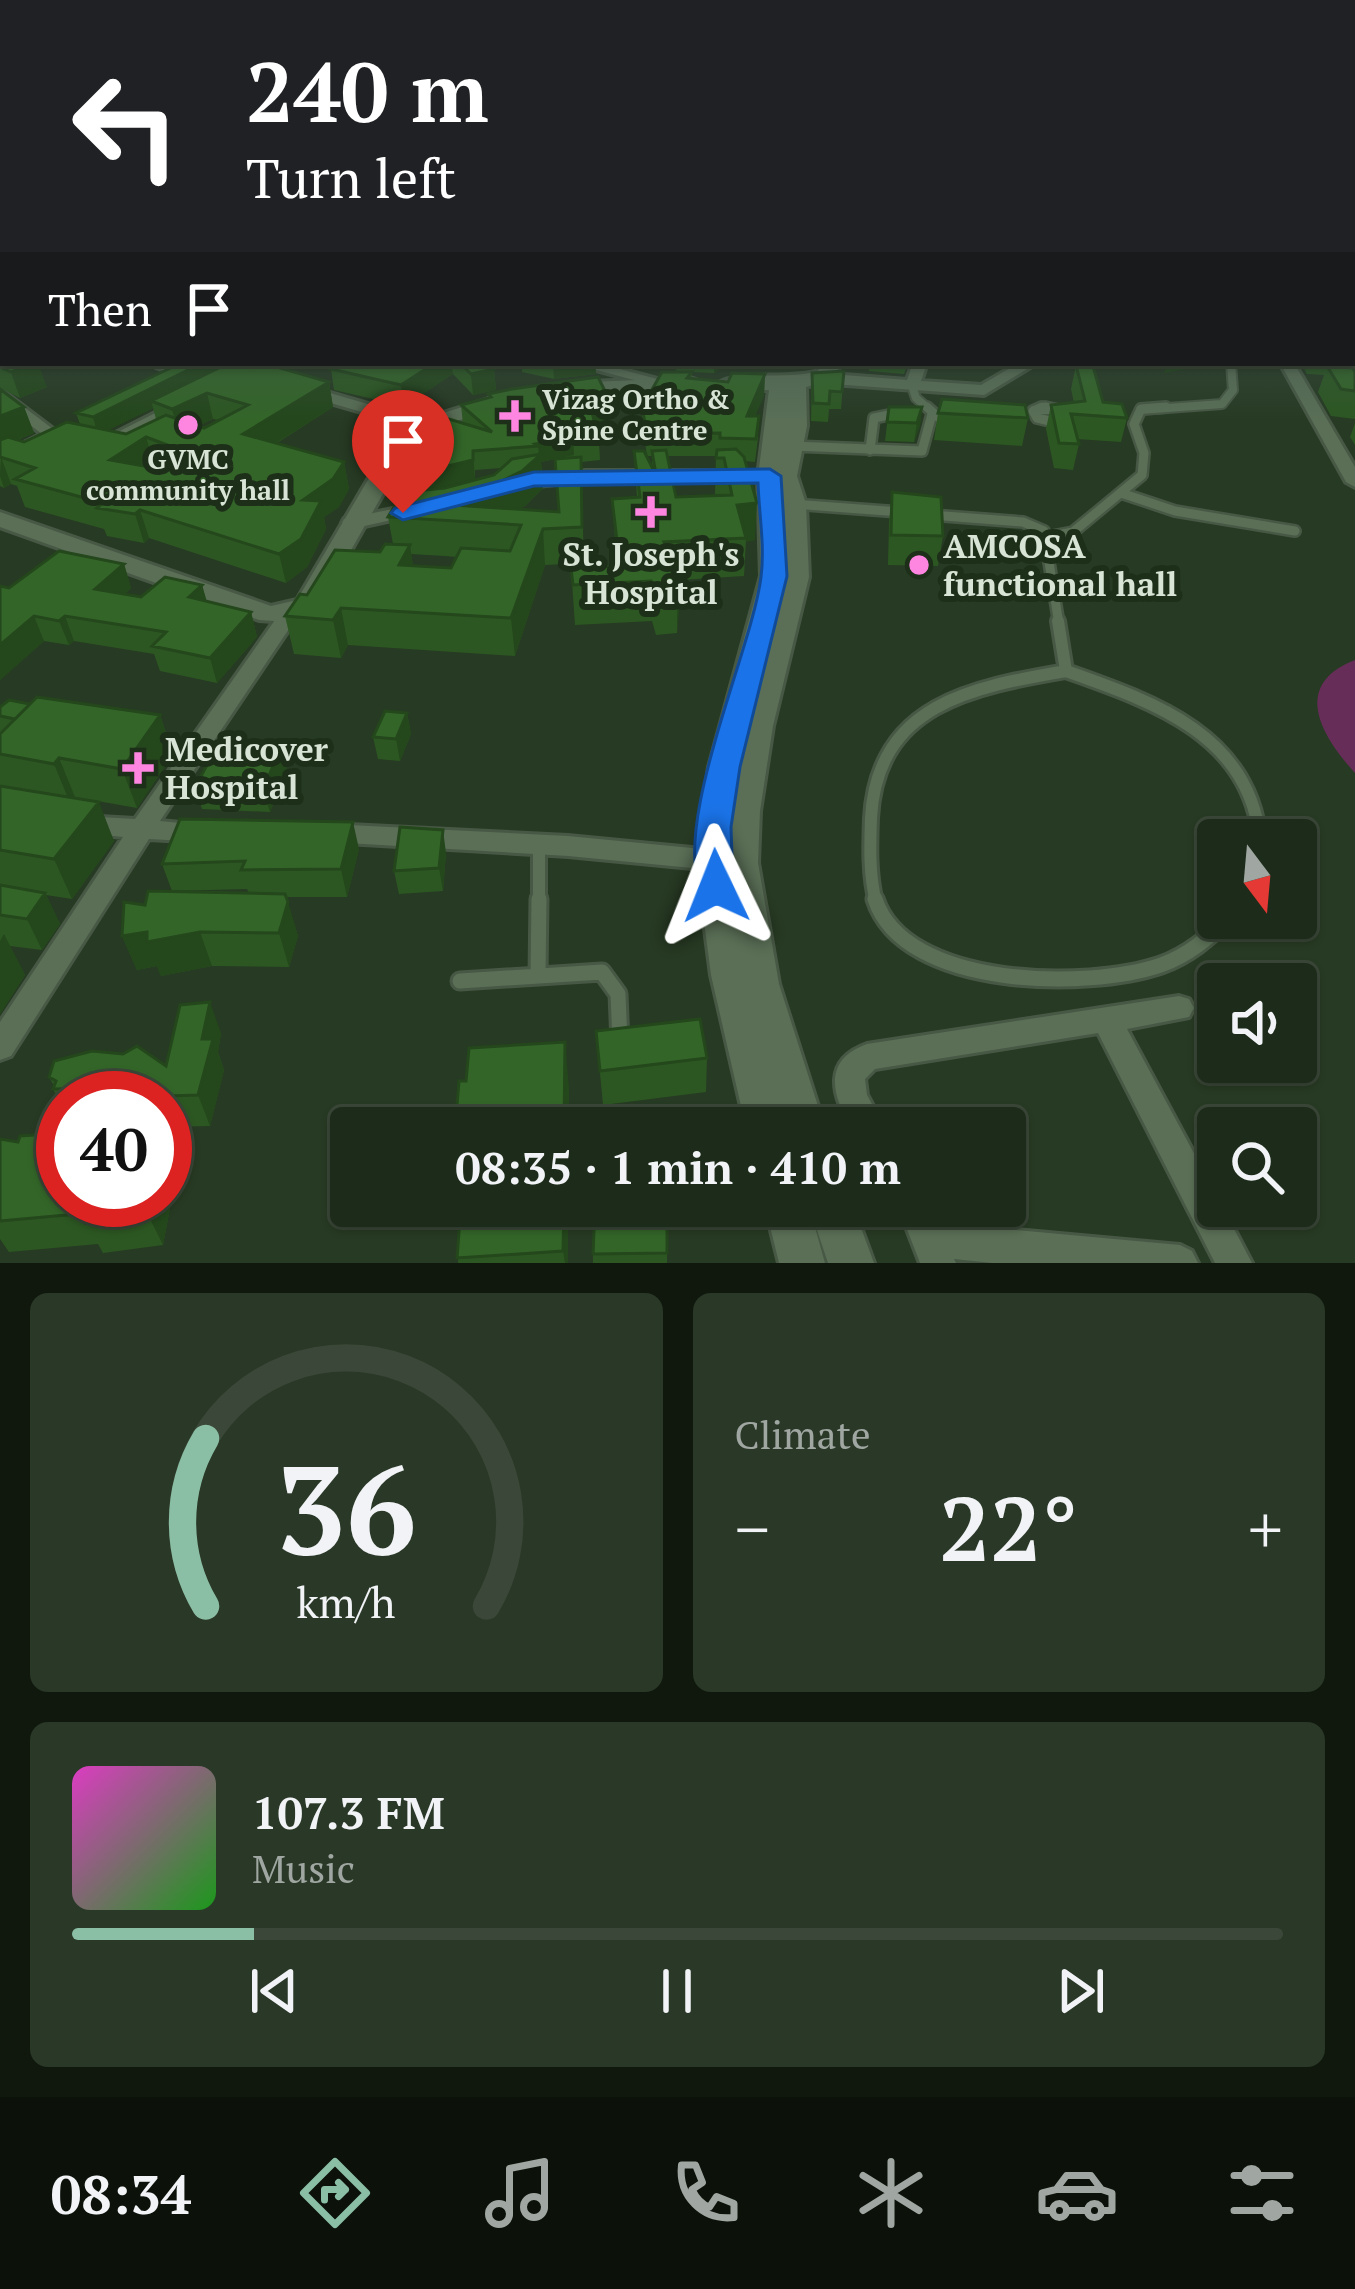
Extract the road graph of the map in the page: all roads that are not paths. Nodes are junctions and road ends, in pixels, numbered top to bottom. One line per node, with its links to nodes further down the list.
1 (162, 366): 9 (street)
2 (598, 366): 7 (street)
3 (919, 366): 11 (street)
4 (1026, 366): 11 (street)
5 (1231, 366): 28 (lane)
6 (1290, 366): 25 (street)
7 (662, 375): 8 (street); 12 (street)
8 (807, 377): 11 (street); 22 (street); 27 (street)
9 (162, 381)
10 (288, 386): 20 (street)
11 (912, 386): 16 (lane)
12 (549, 391)
13 (207, 392): 21 (street)
14 (0, 394): 21 (street)
15 (517, 398): 20 (street)
16 (929, 411): 17 (lane); 23 (lane); 23 (lane)
17 (946, 418)
18 (1021, 418): 19 (lane)
19 (1037, 418)
20 (424, 425): 31 (street)
21 (76, 437): 24 (street)
22 (792, 446): 23 (lane); 27 (street)
23 (870, 450)
24 (0, 462)
25 (1355, 482)
26 (496, 487): 27 (street)
27 (780, 490): 33 (lane); 42 (street)
28 (1121, 494): 32 (lane); 33 (lane)
29 (440, 502): 31 (street)
30 (0, 519): 34 (street)
31 (351, 523): 34 (street)
32 (1295, 531)
33 (1047, 537): 35 (lane)
34 (290, 614): 38 (street)
35 (1066, 671): 36 (lane); 43 (lane)
36 (1259, 819)
37 (54, 821): 38 (street)
38 (142, 832): 39 (street); 49 (street)
39 (238, 832)
40 (305, 833): 41 (street)
41 (539, 845): 42 (street); 44 (lane)
42 (727, 861): 50 (street)
43 (1206, 939)
44 (538, 975): 45 (lane); 48 (lane)
45 (460, 981)
46 (1179, 1009): 47 (street)
47 (1106, 1019): 53 (street); 60 (street)
48 (620, 1046)
49 (0, 1047)
50 (766, 1063): 51 (street); 52 (street)
51 (767, 1107)
52 (792, 1107)
53 (857, 1107)
54 (793, 1227): 57 (street)
55 (838, 1227): 58 (street)
56 (934, 1251): 59 (street)
57 (802, 1263)
58 (850, 1263)
59 (1180, 1263)
60 (1234, 1263)

